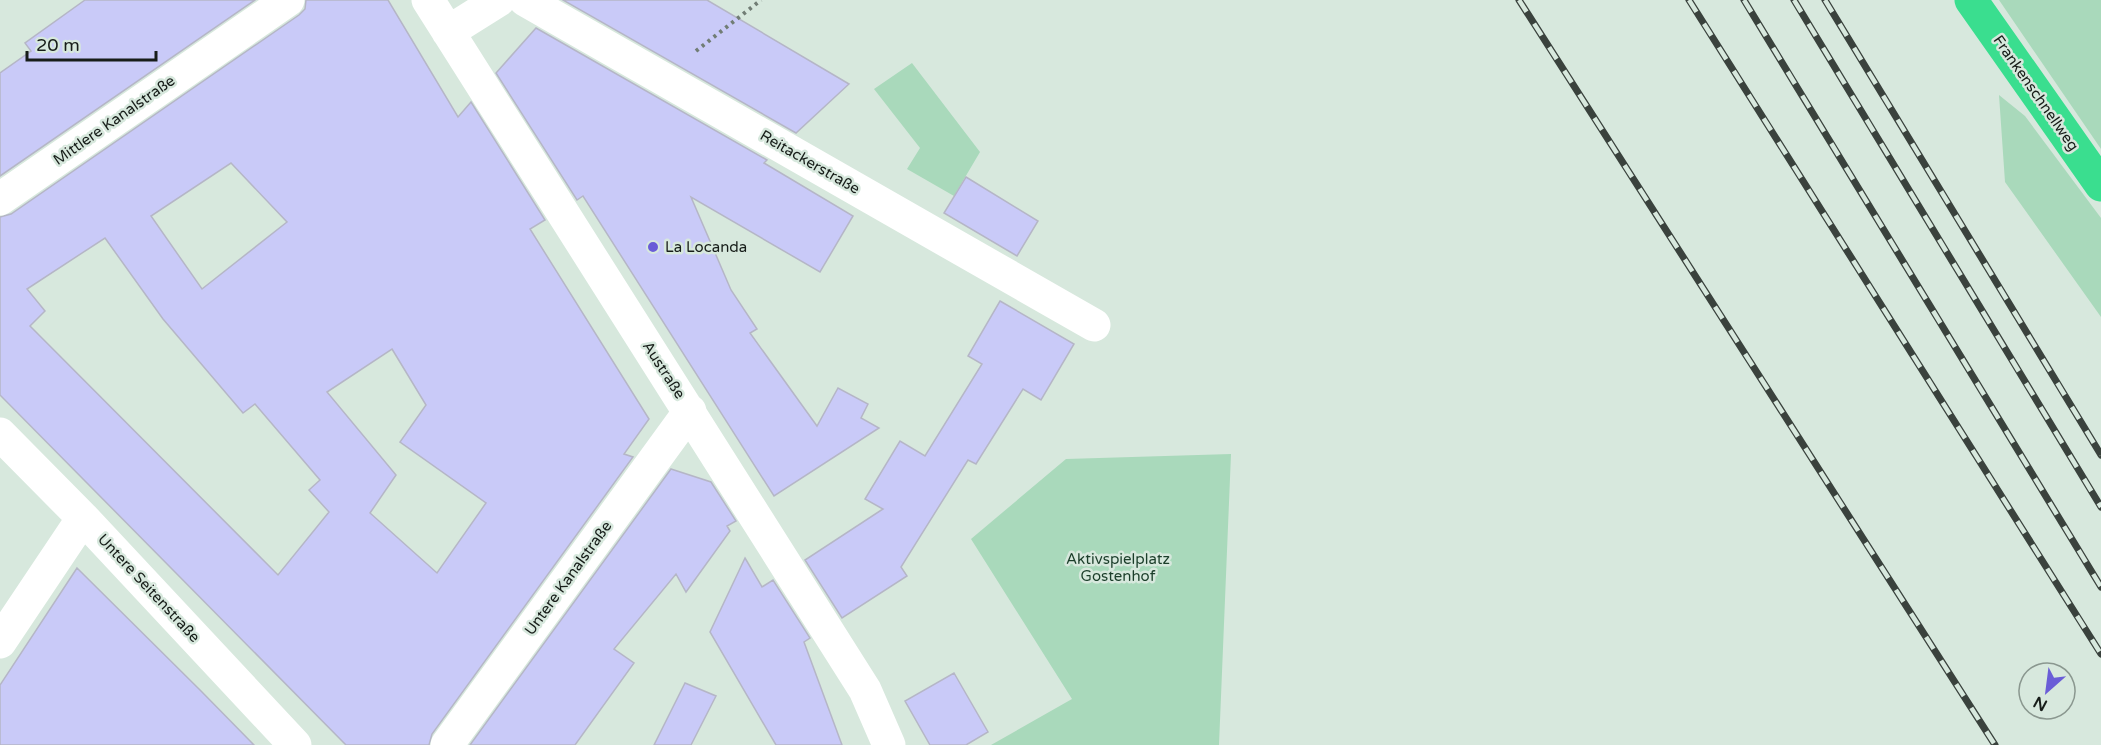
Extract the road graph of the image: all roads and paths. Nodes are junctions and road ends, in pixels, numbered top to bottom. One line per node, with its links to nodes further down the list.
1 (288, 0): 10 (street, Mittlere Kanalstraße)
2 (428, 0): 7 (street, Austraße)
3 (499, 0): 7 (street)
4 (525, 0): 8 (street, Reitackerstraße)
5 (761, 0): 8 (path)
6 (1971, 0): 9 (highway, Frankenschnellweg)
7 (448, 32): 12 (street, Austraße)
8 (673, 84): 11 (street, Reitackerstraße)
9 (2101, 185)
10 (0, 199)
11 (1094, 325)
12 (690, 411): 17 (street, Untere Kanalstraße); 18 (street, Austraße)
13 (0, 434): 14 (street, Untere Seitenstraße)
14 (83, 519): 15 (street); 16 (street, Untere Seitenstraße)
15 (0, 642)
16 (295, 745)
17 (447, 745)
18 (889, 745)

